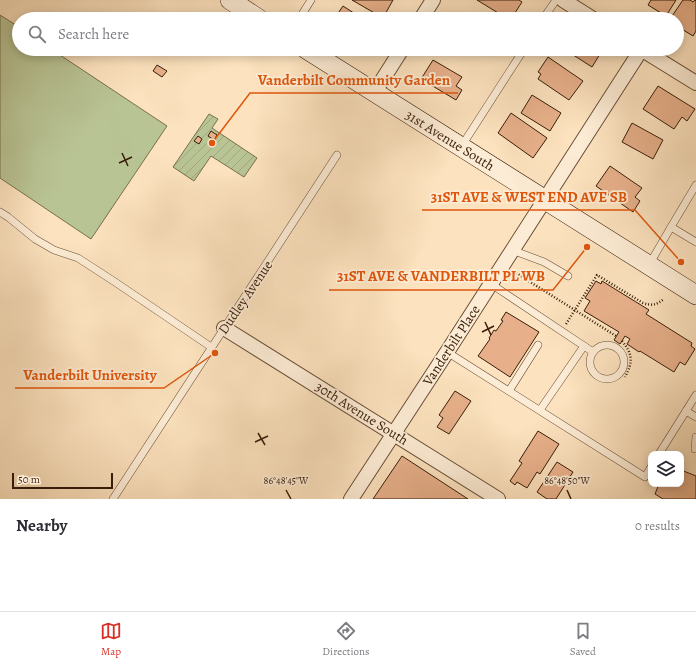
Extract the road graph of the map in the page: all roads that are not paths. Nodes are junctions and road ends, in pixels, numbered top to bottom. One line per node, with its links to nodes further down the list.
1 (230, 0): 6 (main road)
2 (311, 0): 7 (lane)
3 (433, 0): 8 (street)
4 (556, 0): 9 (lane)
5 (563, 0): 10 (street)
6 (248, 12)
7 (303, 12)
8 (425, 12)
9 (548, 12)
10 (582, 12)
11 (317, 56): 17 (main road, 31st Avenue South)
12 (398, 56): 17 (street)
13 (520, 56): 18 (lane)
14 (637, 56): 21 (street, Vanderbilt Place)
15 (652, 56): 16 (street)
16 (696, 83)
17 (374, 93): 18 (main road, 31st Avenue South)
18 (461, 147): 21 (main road, 31st Avenue South)
19 (337, 155): 30 (lane, Dudley Avenue)
20 (696, 185): 23 (lane)
21 (544, 200): 25 (street, Vanderbilt Place); 26 (main road, 31st Avenue South)
22 (0, 212): 33 (lane)
23 (671, 227): 24 (lane); 26 (lane)
24 (696, 242)
25 (512, 250): 27 (lane); 28 (street, Vanderbilt Place)
26 (649, 265): 29 (main road, 31st Avenue South)
27 (568, 276)
28 (491, 284): 32 (lane); 34 (street, Vanderbilt Place)
29 (696, 295)
30 (224, 328): 33 (lane, Dudley Avenue); 41 (street, 30th Avenue South)
31 (538, 345): 36 (lane)
32 (584, 346): 35 (lane); 38 (lane)
33 (211, 347): 46 (lane, Dudley Avenue)
34 (447, 352): 36 (lane); 41 (street, Vanderbilt Place)
35 (593, 352): 35 (lane)
36 (508, 391): 38 (lane)
37 (696, 395): 39 (lane)
38 (540, 410): 45 (lane)
39 (686, 411): 40 (lane); 44 (lane)
40 (696, 417)
41 (394, 433): 47 (street, Vanderbilt Place); 48 (street, 30th Avenue South)
42 (696, 437): 43 (lane)
43 (694, 449)
44 (661, 451)
45 (648, 472)
46 (113, 499)
47 (351, 499)
48 (498, 499)

